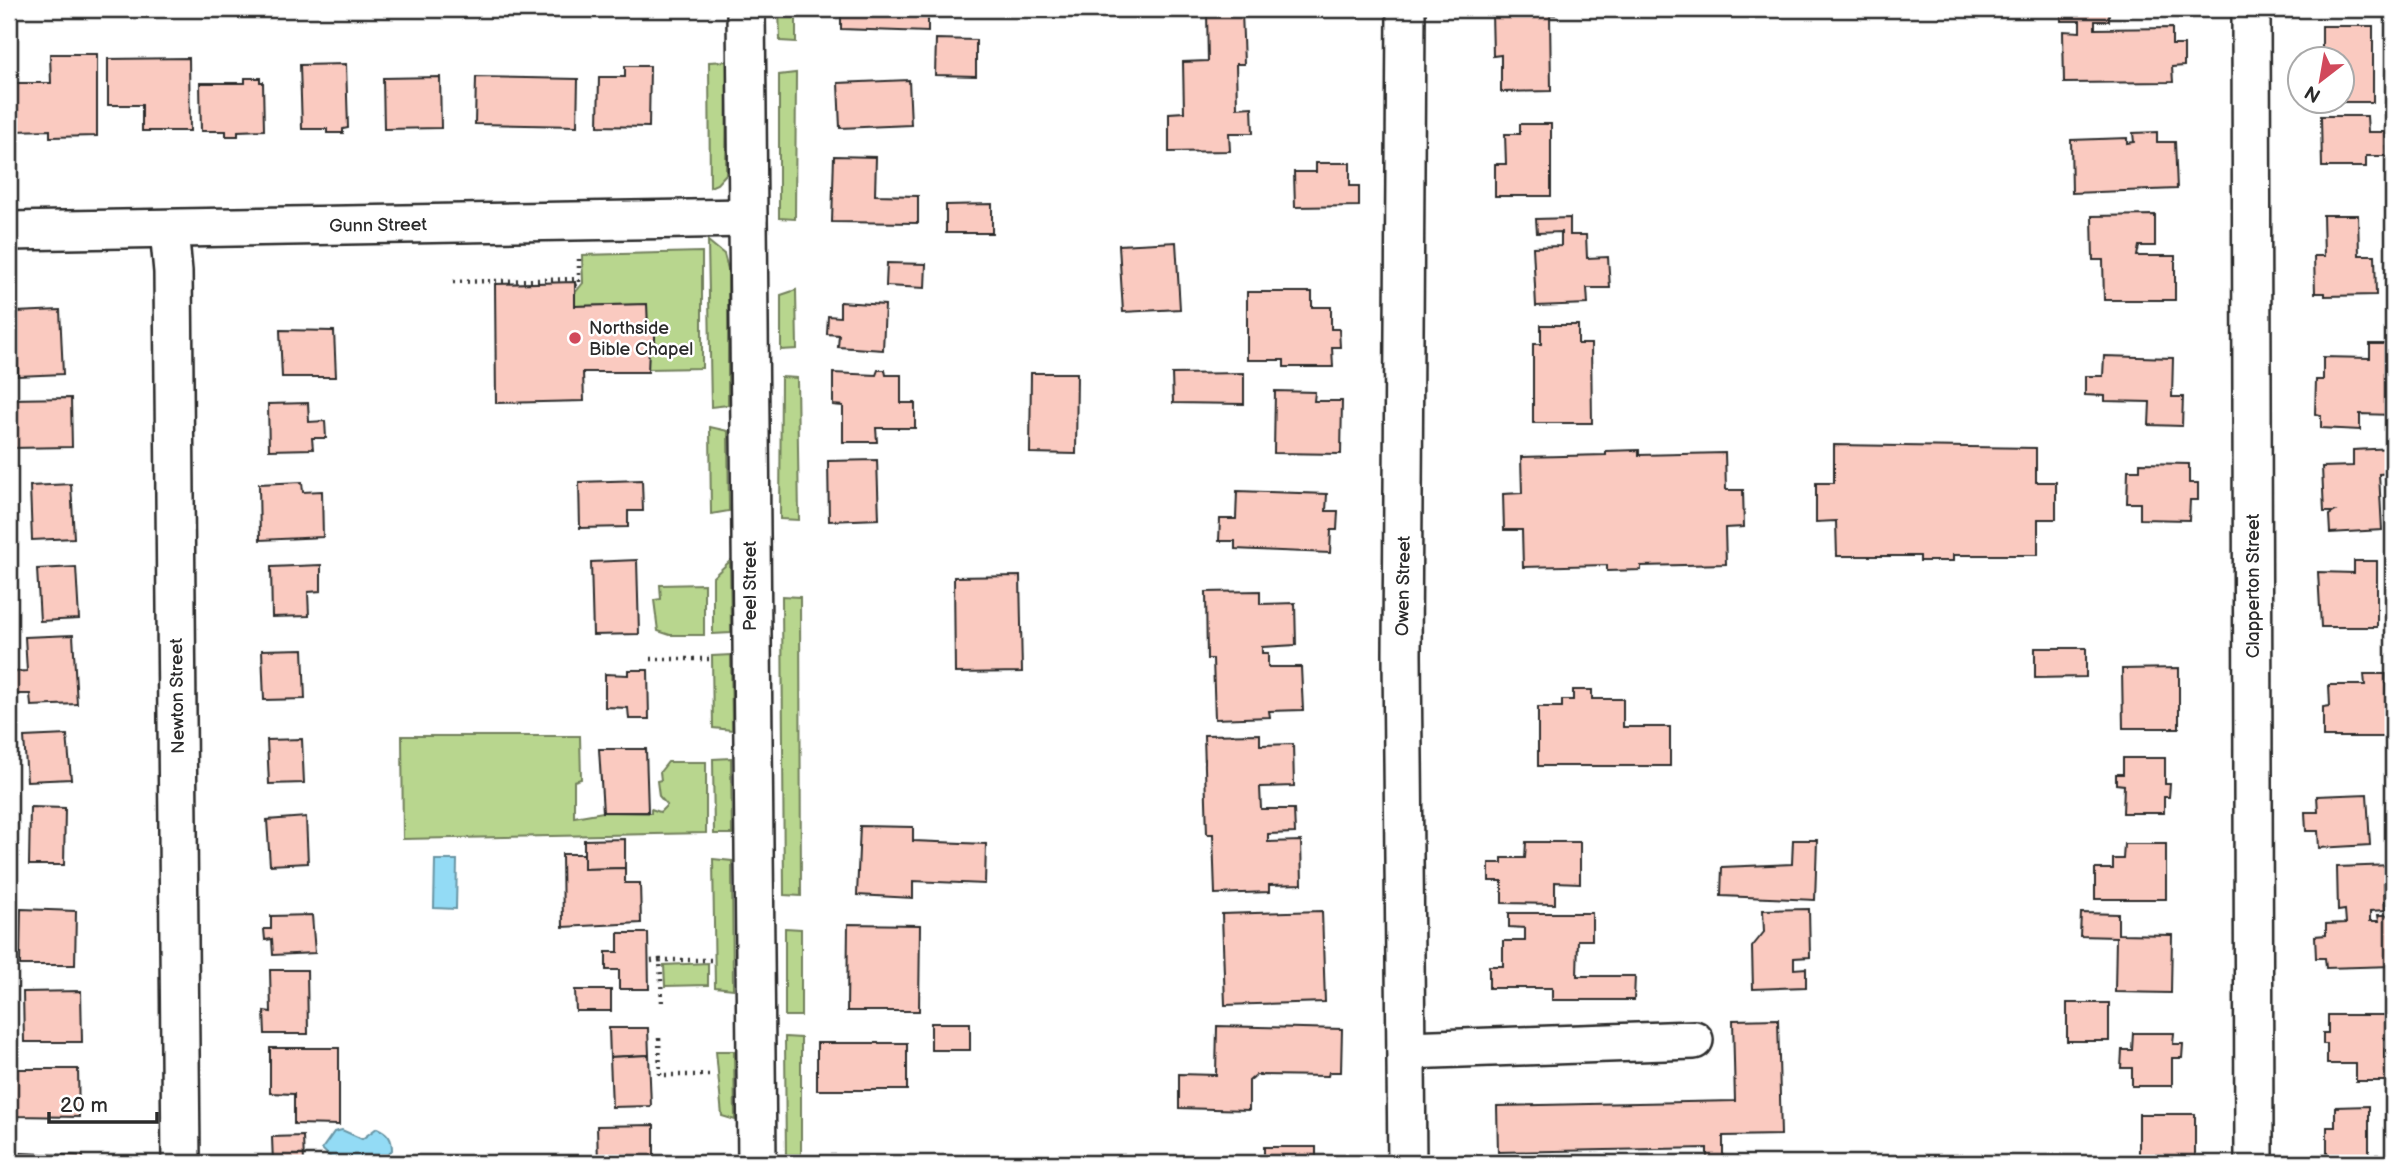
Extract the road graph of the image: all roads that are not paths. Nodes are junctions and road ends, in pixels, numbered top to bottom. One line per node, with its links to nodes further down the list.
1 (747, 9): 4 (street, Peel Street)
2 (1406, 9): 8 (street, Owen Street)
3 (2251, 9): 12 (street, Clapperton Street)
4 (748, 218): 5 (street, Gunn Street); 10 (street, Peel Street)
5 (169, 229): 6 (street, Gunn Street); 9 (street, Newton Street)
6 (9, 230)
7 (1694, 1040): 8 (street)
8 (1406, 1050): 11 (street, Owen Street)
9 (181, 1163)
10 (757, 1163)
11 (1407, 1163)
12 (2254, 1163)

